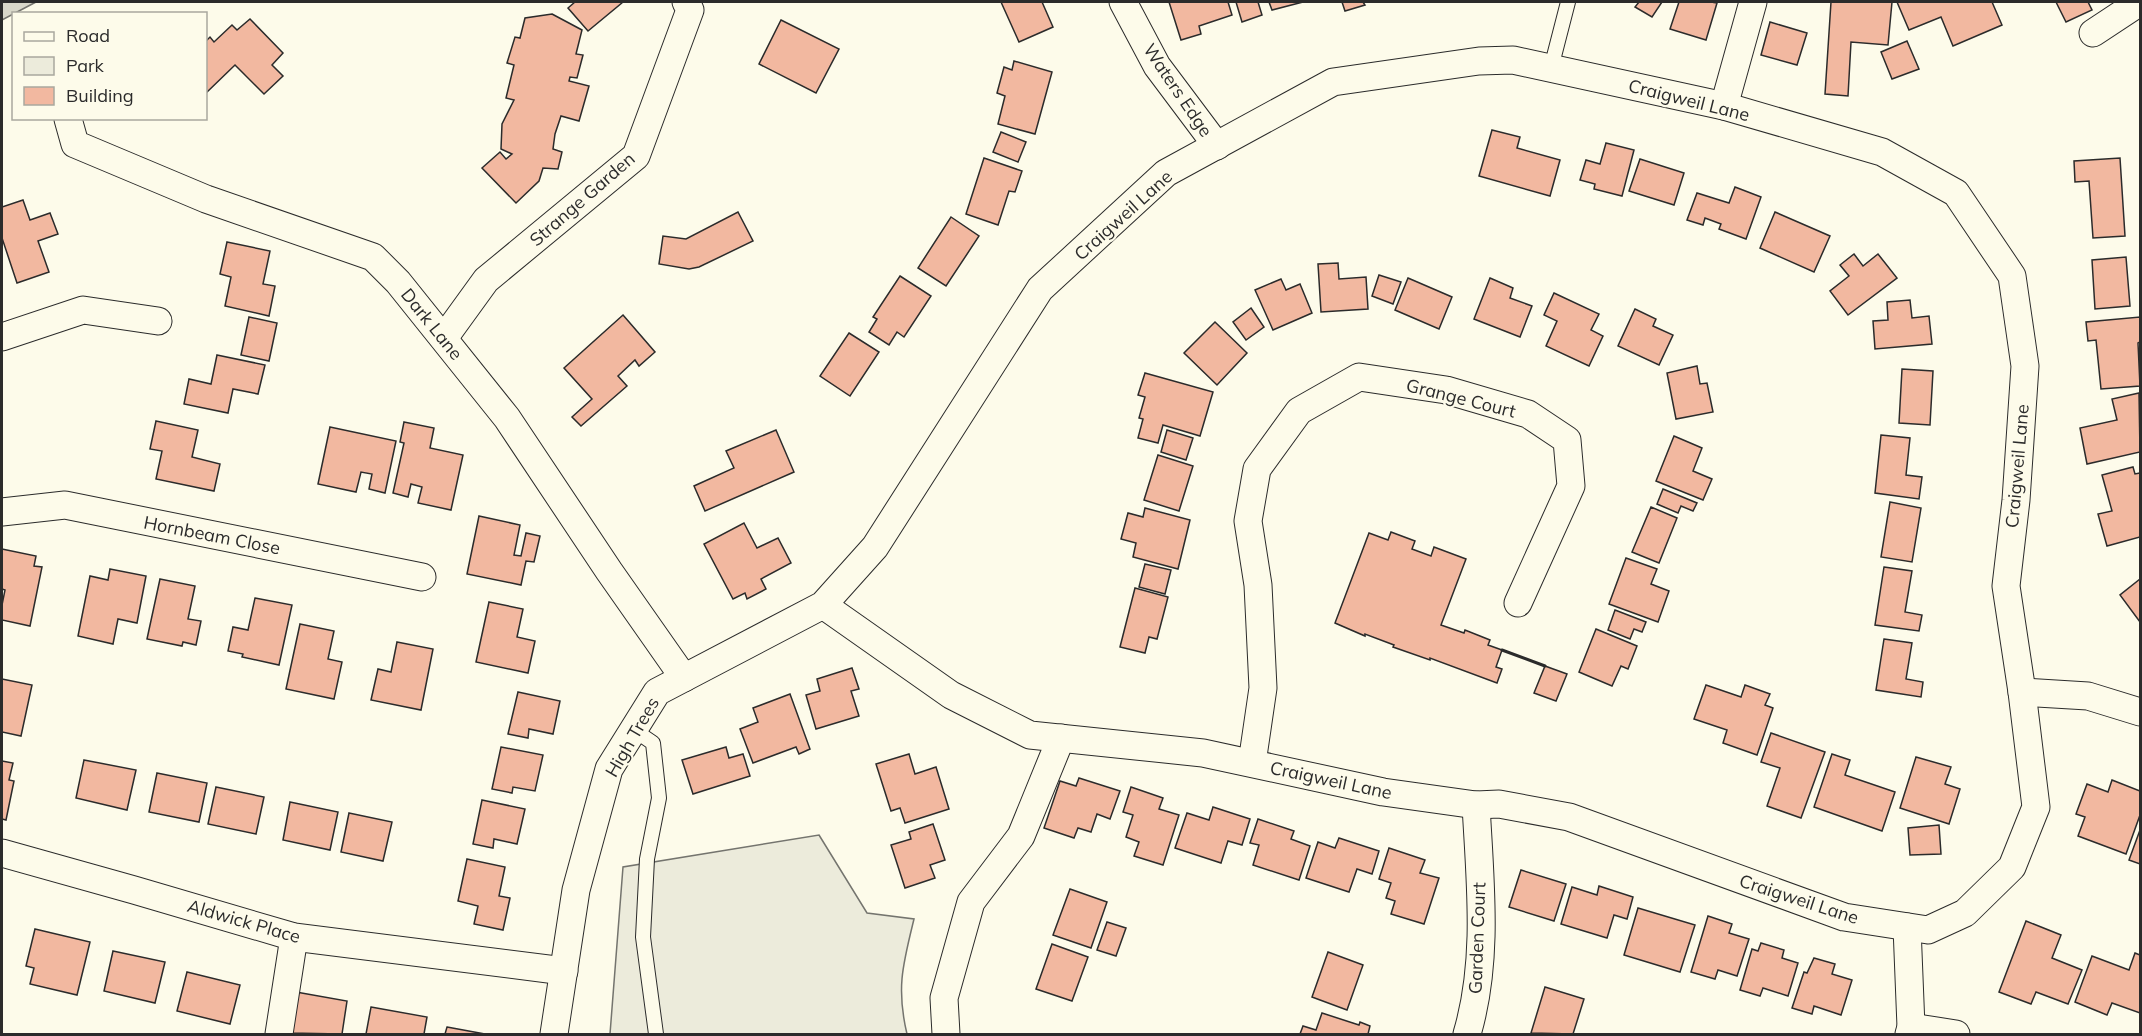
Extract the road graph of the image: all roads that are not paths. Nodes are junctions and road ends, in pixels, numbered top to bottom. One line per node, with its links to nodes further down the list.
1 (1123, 2): 10 (street, Waters Edge)
2 (1568, 2): 7 (lane)
3 (1753, 2): 8 (street)
4 (2140, 2): 6 (street)
5 (691, 4): 13 (street, Strange Garden)
6 (2093, 33)
7 (1551, 68): 8 (street, Craigweil Lane); 10 (street, Craigweil Lane)
8 (1724, 106): 19 (street, Craigweil Lane)
9 (68, 120): 13 (street, Dark Lane)
10 (1217, 146): 17 (street, Craigweil Lane)
11 (158, 321): 12 (street)
12 (2, 337)
13 (444, 338): 18 (street, Dark Lane)
14 (2, 512): 15 (street, Hornbeam Close)
15 (422, 577)
16 (1518, 603): 23 (street, Grange Court)
17 (824, 605): 18 (street, High Trees); 22 (street, Craigweil Lane)
18 (684, 678): 21 (street, High Trees)
19 (2022, 692): 20 (street); 26 (street, Craigweil Lane)
20 (2140, 712)
21 (634, 730): 28 (street, High Trees); 32 (lane)
22 (1061, 738): 23 (street, Craigweil Lane); 33 (street)
23 (1251, 763): 24 (street, Craigweil Lane)
24 (1476, 805): 26 (street, Craigweil Lane); 34 (street, Garden Court)
25 (2, 853): 27 (street, Aldwick Place)
26 (1907, 927): 29 (street)
27 (294, 938): 28 (street, Aldwick Place); 30 (street)
28 (564, 971): 31 (street, High Trees)
29 (1910, 1031): 35 (street)
30 (279, 1035)
31 (554, 1035)
32 (656, 1035)
33 (946, 1035)
34 (1467, 1035)
35 (1956, 1035)

